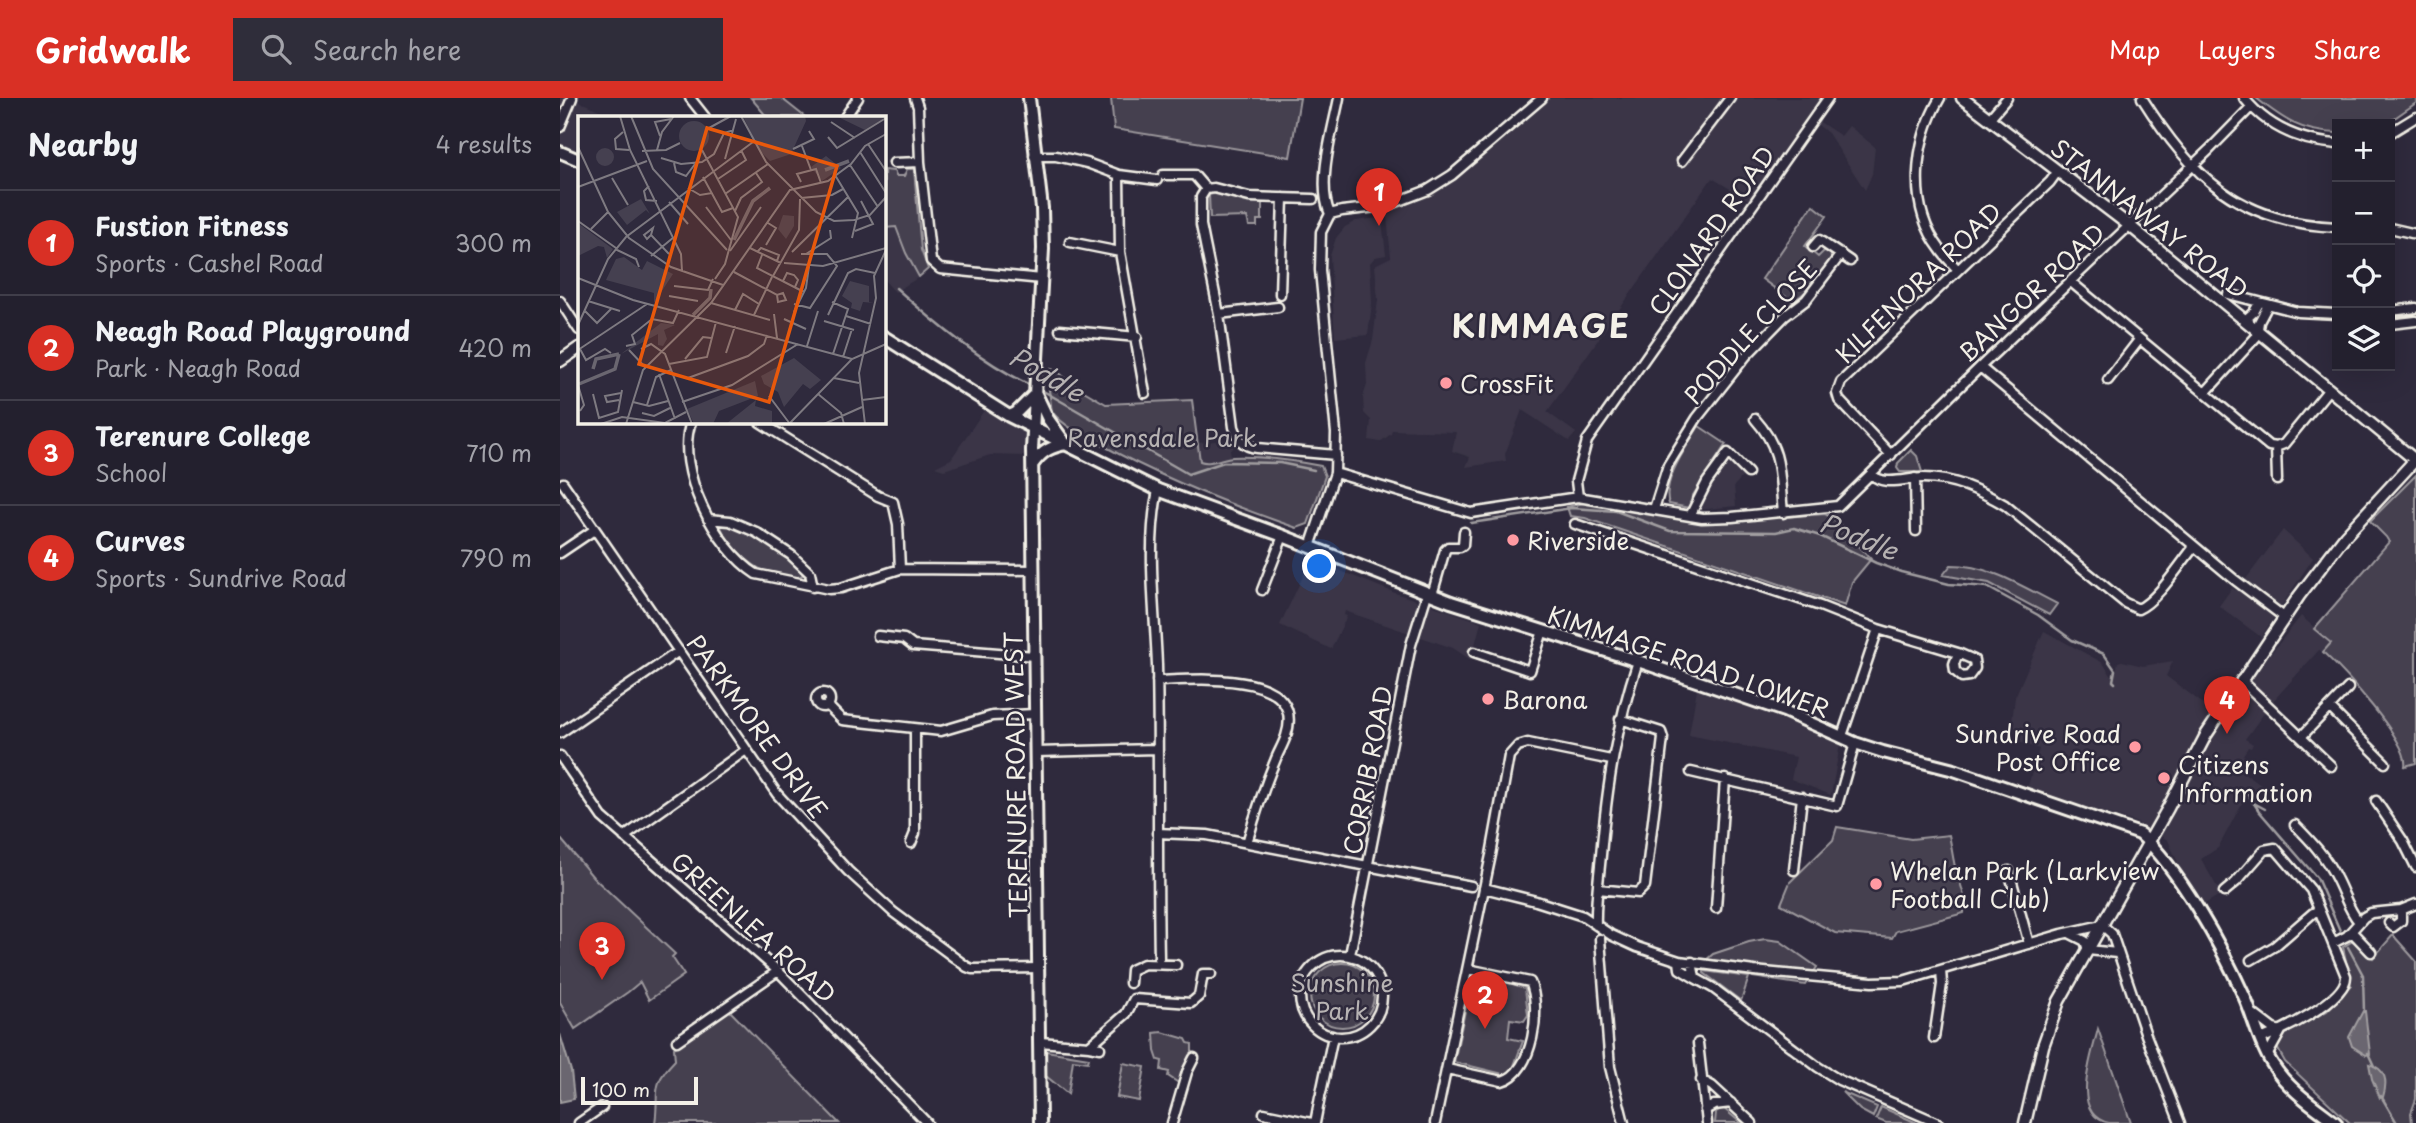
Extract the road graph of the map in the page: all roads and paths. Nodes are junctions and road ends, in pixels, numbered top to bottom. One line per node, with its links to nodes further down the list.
1 (572, 98): 20 (street)
2 (690, 98): 16 (street)
3 (858, 98): 17 (street)
4 (915, 98): 28 (street)
5 (1029, 98): 24 (main road, TERENURE ROAD WEST)
6 (1339, 98): 37 (street)
7 (1542, 98): 37 (street)
8 (1730, 98): 27 (street)
9 (1828, 98): 94 (street, CLONARD ROAD)
10 (1940, 98): 47 (street)
11 (1962, 98): 19 (street, STANNAWAY ROAD)
12 (2007, 98): 19 (street)
13 (2142, 98): 30 (street)
14 (2244, 98): 15 (street)
15 (2251, 107): 22 (street); 30 (street, BANGOR ROAD)
16 (704, 116)
17 (846, 116)
18 (2416, 117): 21 (street)
19 (1989, 119): 31 (street, STANNAWAY ROAD)
20 (560, 127)
21 (2395, 130)
22 (2332, 143)
23 (560, 152): 26 (main road)
24 (1034, 156): 25 (street); 33 (main road, TERENURE ROAD WEST)
25 (1048, 156): 32 (street); 33 (street)
26 (578, 160)
27 (1682, 161)
28 (920, 162): 29 (street); 48 (street)
29 (894, 163)
30 (2193, 166): 38 (street, BANGOR ROAD); 39 (street)
31 (2058, 172): 38 (street, STANNAWAY ROAD); 47 (street, KILFENORA ROAD)
32 (1119, 175): 34 (street); 44 (street)
33 (1037, 176): 48 (main road, TERENURE ROAD WEST)
34 (1206, 189): 35 (street); 57 (street)
35 (1283, 198): 36 (street); 50 (street)
36 (1313, 199)
37 (1330, 215): 83 (street)
38 (2130, 226): 49 (street, BANGOR ROAD); 59 (street, STANNAWAY ROAD)
39 (2332, 226)
40 (2395, 229): 41 (street)
41 (2416, 234)
42 (1070, 242): 44 (street)
43 (1813, 247): 45 (street)
44 (1120, 252): 65 (street)
45 (1841, 254): 46 (street); 95 (street, PODDLE CLOSE)
46 (1850, 261)
47 (1958, 270): 84 (street, KILFENORA ROAD)
48 (1042, 279): 73 (main road, TERENURE ROAD WEST)
49 (2071, 282): 67 (street); 70 (street, BANGOR ROAD)
50 (1280, 294)
51 (2228, 295): 53 (street, STANNAWAY ROAD)
52 (560, 302): 62 (street)
53 (2263, 304): 58 (street, STANNAWAY ROAD); 59 (street, STANNAWAY ROAD); 64 (street, STANNAWAY ROAD)
54 (1278, 307): 57 (street)
55 (2416, 308): 56 (street)
56 (2395, 310)
57 (1219, 314): 83 (street)
58 (2332, 314)
59 (2245, 320): 64 (street, STANNAWAY ROAD)
60 (2416, 321): 61 (street)
61 (2395, 323)
62 (578, 329)
63 (1060, 330): 65 (street)
64 (2258, 331): 72 (street, STANNAWAY ROAD); 75 (street)
65 (1137, 337): 74 (street)
66 (886, 338): 76 (main road, KIMMAGE ROAD LOWER)
67 (2140, 340): 71 (street); 75 (street)
68 (578, 349): 69 (street)
69 (560, 361)
70 (1980, 367): 84 (street, BANGOR ROAD); 105 (street)
71 (2108, 380)
72 (2329, 389): 82 (street); 85 (street, STANNAWAY ROAD)
73 (1035, 393): 76 (main road); 80 (main road, TERENURE ROAD WEST); 81 (main road)
74 (1145, 393)
75 (2205, 393): 82 (street)
76 (1009, 416): 80 (main road, KIMMAGE ROAD LOWER)
77 (1755, 419): 96 (street)
78 (690, 424): 98 (street)
79 (763, 424): 107 (street)
80 (1032, 426): 81 (main road, KIMMAGE ROAD LOWER); 86 (main road, TERENURE ROAD WEST)
81 (1067, 444): 86 (main road); 93 (main road, KIMMAGE ROAD LOWER)
82 (2276, 447): 91 (street)
83 (1336, 455): 87 (street)
84 (1891, 455): 89 (street, BANGOR ROAD)
85 (2415, 460): 112 (street)
86 (1033, 464): 108 (main road, TERENURE ROAD WEST)
87 (1335, 473): 94 (street); 104 (street)
88 (1748, 473): 97 (street)
89 (1871, 474): 90 (street); 96 (street, BANGOR ROAD)
90 (1915, 478): 101 (street); 105 (street)
91 (2277, 480)
92 (563, 483): 100 (street, PARKMORE DRIVE)
93 (1158, 490): 103 (main road, KIMMAGE ROAD LOWER); 122 (street)
94 (1578, 498): 95 (street)
95 (1654, 509): 97 (street)
96 (1783, 513): 97 (street)
97 (1690, 516)
98 (708, 519): 109 (street); 109 (street)
99 (1575, 524): 113 (street)
100 (594, 530): 106 (street); 116 (street, PARKMORE DRIVE)
101 (1916, 531)
102 (1464, 532): 111 (street, CORRIB ROAD)
103 (1283, 536): 104 (main road, KIMMAGE ROAD LOWER); 110 (street)
104 (1310, 547): 111 (main road, KIMMAGE ROAD LOWER)
105 (2194, 547): 112 (street)
106 (560, 553)
107 (900, 569): 108 (street); 109 (street)
108 (1033, 570): 119 (main road, TERENURE ROAD WEST)
109 (813, 587)
110 (1262, 590)
111 (1430, 594): 114 (main road, KIMMAGE ROAD LOWER); 150 (street, CORRIB ROAD)
112 (2284, 617): 121 (street)
113 (1878, 629): 118 (street); 130 (street)
114 (1543, 631): 117 (street); 120 (main road, KIMMAGE ROAD LOWER)
115 (878, 636): 119 (street)
116 (679, 651): 129 (street); 133 (street, PARKMORE DRIVE)
117 (1474, 652)
118 (1958, 653)
119 (1034, 656): 126 (main road, TERENURE ROAD WEST)
120 (1638, 661): 127 (street); 130 (main road, KIMMAGE ROAD LOWER)
121 (2241, 680): 131 (street); 147 (street)
122 (1157, 681): 134 (street); 149 (street)
123 (2348, 688): 125 (street)
124 (827, 705): 128 (street)
125 (2330, 708): 131 (street); 138 (street)
126 (1035, 714): 128 (street); 135 (main road, TERENURE ROAD WEST)
127 (1620, 719): 137 (street); 156 (street)
128 (915, 730): 148 (street)
129 (560, 733)
130 (1842, 736): 132 (main road, KIMMAGE ROAD LOWER)
131 (2301, 737): 139 (street)
132 (1855, 743): 142 (street); 147 (main road, KIMMAGE ROAD LOWER)
133 (746, 750): 146 (street); 179 (street, PARKMORE DRIVE)
134 (1156, 750): 135 (street); 145 (street)
135 (1036, 752): 179 (main road, TERENURE ROAD WEST)
136 (560, 756): 146 (street, GREENLEA ROAD)
137 (1611, 760): 155 (street); 156 (street)
138 (2385, 763)
139 (2331, 766)
140 (1691, 772): 141 (street)
141 (1725, 779): 142 (street); 159 (street)
142 (1802, 797): 152 (street)
143 (2376, 801): 151 (street)
144 (2295, 825): 162 (street)
145 (1157, 834): 149 (street); 174 (street)
146 (624, 837): 182 (street, GREENLEA ROAD)
147 (2148, 841): 165 (street); 186 (main road, KIMMAGE ROAD LOWER)
148 (911, 843)
149 (1247, 843): 150 (street)
150 (1367, 865): 154 (street); 173 (street, CORRIB ROAD)
151 (2416, 867)
152 (1794, 870)
153 (2009, 871): 169 (street)
154 (1471, 886)
155 (1484, 888): 164 (street); 180 (street)
156 (1598, 889): 164 (street)
157 (2224, 892): 160 (street)
158 (2416, 904): 161 (street)
159 (1716, 908)
160 (2319, 910): 167 (street); 175 (street)
161 (2401, 911): 162 (street); 163 (street)
162 (2359, 922): 167 (street)
163 (2389, 923)
164 (1597, 925): 176 (street)
165 (2102, 925): 166 (street); 170 (street); 172 (street)
166 (2068, 933): 169 (street); 170 (street)
167 (2343, 938): 171 (street); 187 (street)
168 (1600, 939): 210 (street)
169 (2029, 944): 181 (street)
170 (2088, 950): 172 (street); 214 (street)
171 (2371, 951)
172 (2117, 953): 215 (street)
173 (1350, 955): 188 (street); 188 (street)
174 (1159, 958)
175 (2251, 960)
176 (1679, 961): 177 (street); 184 (street)
177 (1692, 962): 181 (street); 184 (street)
178 (1176, 965): 185 (street)
179 (1039, 968): 192 (main road, TERENURE ROAD WEST)
180 (1468, 969): 198 (street); 198 (street)
181 (1941, 970): 189 (street)
182 (778, 971): 191 (street); 205 (street, GREENLEA ROAD)
183 (1211, 974): 194 (street)
184 (1695, 978): 213 (street)
185 (1130, 983)
186 (2251, 1012): 187 (street); 190 (main road, KIMMAGE ROAD LOWER)
187 (2281, 1031): 190 (street); 196 (street)
188 (1333, 1036): 208 (street)
189 (1934, 1038)
190 (2261, 1039): 196 (main road, KIMMAGE ROAD LOWER)
191 (677, 1041)
192 (1040, 1042): 194 (street); 206 (main road, TERENURE ROAD WEST)
193 (1698, 1044): 199 (street)
194 (1089, 1046): 195 (street)
195 (1100, 1048)
196 (2267, 1056): 216 (main road, KIMMAGE ROAD LOWER)
197 (1194, 1058): 207 (street)
198 (1447, 1069): 209 (street)
199 (1701, 1080): 200 (street); 202 (street)
200 (1731, 1103): 202 (street); 212 (street)
201 (601, 1107): 204 (street)
202 (1705, 1110): 211 (street)
203 (1264, 1113): 208 (street)
204 (579, 1123)
205 (927, 1123)
206 (1040, 1123)
207 (1172, 1123)
208 (1313, 1123)
209 (1435, 1123)
210 (1624, 1123)
211 (1707, 1123)
212 (1752, 1123)
213 (1938, 1123)
214 (2025, 1123)
215 (2180, 1123)
216 (2336, 1123)

